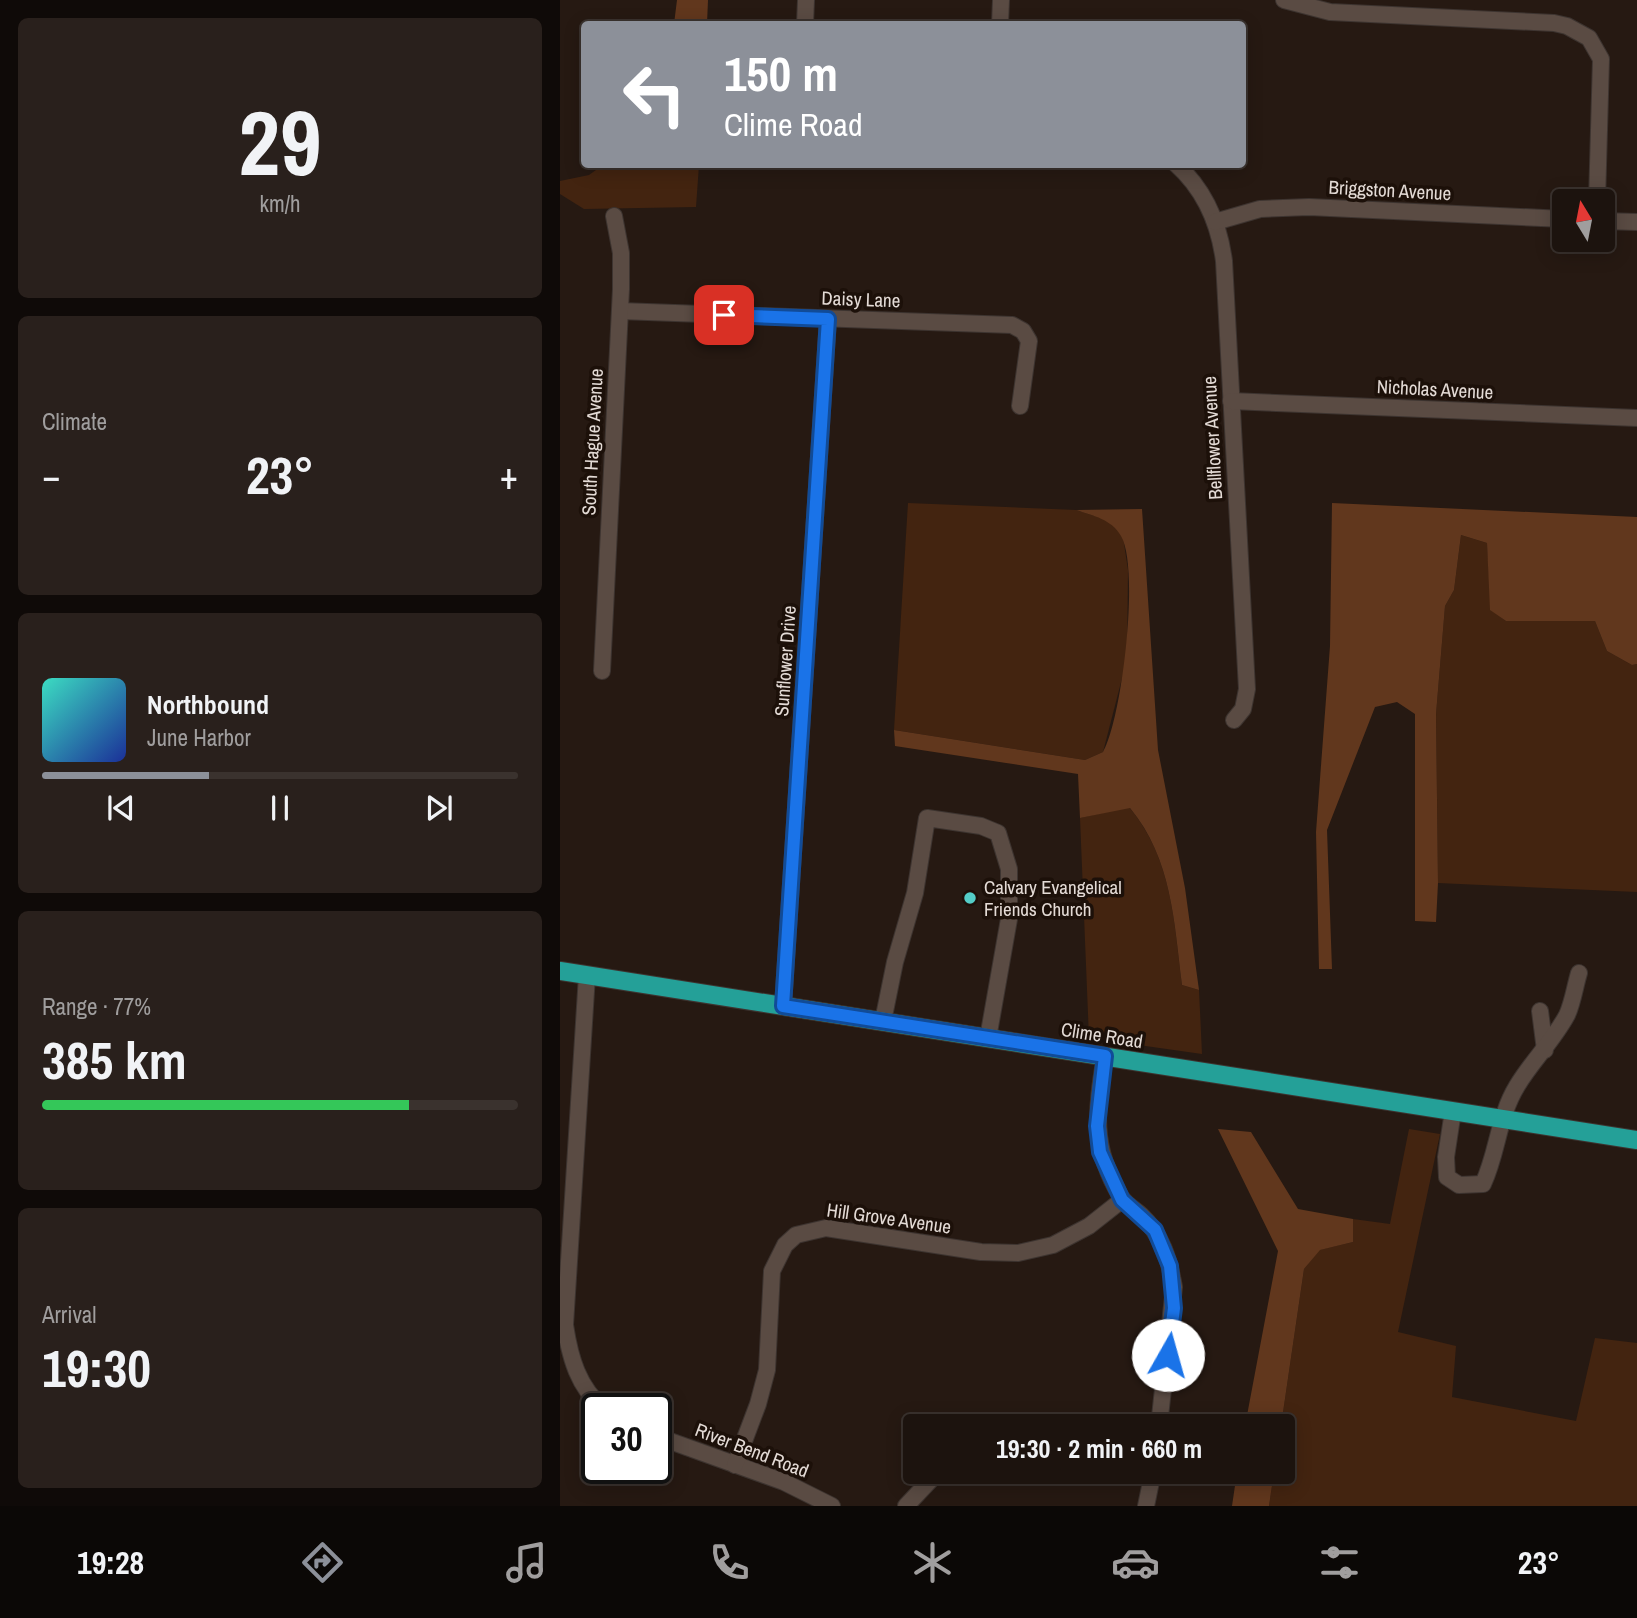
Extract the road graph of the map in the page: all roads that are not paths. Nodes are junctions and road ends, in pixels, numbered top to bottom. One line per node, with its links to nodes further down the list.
1 (806, 0): 4 (street)
2 (1001, 0): 5 (street)
3 (1284, 0): 7 (street)
4 (804, 21)
5 (1000, 21)
6 (1180, 168): 11 (street, Bellflower Avenue)
7 (1598, 189)
8 (614, 216): 13 (street, South Hague Avenue)
9 (1552, 218): 11 (street, Briggston Avenue)
10 (1615, 221): 12 (street)
11 (1216, 222): 15 (street, Bellflower Avenue)
12 (1637, 222)
13 (620, 311): 14 (street, Daisy Lane); 18 (street, South Hague Avenue)
14 (828, 319): 16 (street, Daisy Lane); 23 (street, Sunflower Drive)
15 (1231, 401): 17 (street, Nicholas Avenue); 19 (street, Bellflower Avenue)
16 (1020, 406)
17 (1637, 418)
18 (602, 671)
19 (1234, 720)
20 (560, 971): 22 (main road, Clime Road)
21 (1579, 973): 27 (street)
22 (587, 975): 23 (main road, Clime Road); 33 (street)
23 (783, 1006): 25 (main road, Clime Road)
24 (1540, 1011): 27 (street)
25 (883, 1021): 26 (main road, Clime Road); 26 (street)
26 (988, 1038): 28 (main road, Clime Road)
27 (1545, 1050): 30 (street)
28 (1105, 1056): 29 (main road, Clime Road); 32 (street)
29 (1452, 1111): 30 (main road, Clime Road); 30 (street)
30 (1501, 1119): 31 (main road, Clime Road)
31 (1637, 1140)
32 (1122, 1200): 34 (street); 36 (street, Hill Grove Avenue)
33 (590, 1393)
34 (1160, 1414)
35 (672, 1442): 36 (street, River Bend Road)
36 (736, 1465): 39 (street, River Bend Road)
37 (927, 1484): 40 (street)
38 (1151, 1484): 41 (street)
39 (832, 1506)
40 (906, 1506)
41 (1146, 1506)

